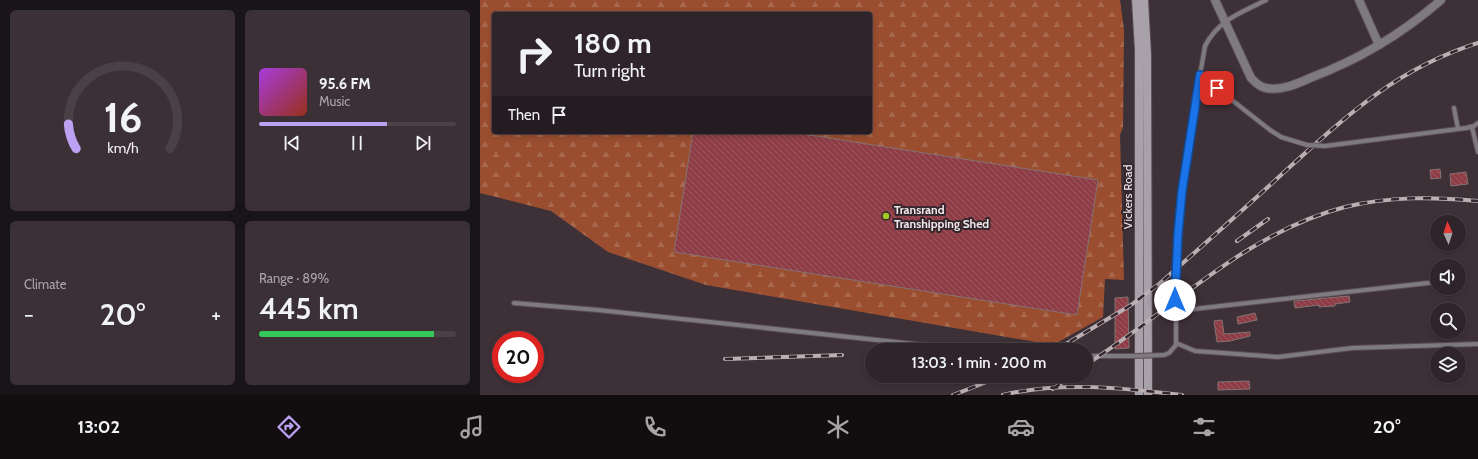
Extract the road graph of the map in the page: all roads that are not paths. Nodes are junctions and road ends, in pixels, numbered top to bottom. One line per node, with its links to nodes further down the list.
1 (1136, 0): 22 (main road, Vickers Road)
2 (1144, 0): 23 (main road, Vickers Road)
3 (1215, 0): 7 (street)
4 (1266, 0): 7 (lane)
5 (1358, 0): 8 (street)
6 (1441, 0): 8 (street)
7 (1224, 21): 8 (street); 9 (lane)
8 (1379, 45)
9 (1200, 75): 13 (lane, bridge); 17 (lane)
10 (1454, 108): 13 (lane)
11 (1478, 123): 12 (lane)
12 (1472, 127): 13 (lane); 14 (lane)
13 (1458, 129)
14 (1478, 152)
15 (1430, 283): 17 (lane)
16 (514, 303): 18 (lane)
17 (1176, 311): 19 (lane)
18 (905, 343)
19 (1176, 343): 20 (lane); 21 (lane, bridge)
20 (1478, 344)
21 (1093, 356)
22 (1139, 395)
23 (1148, 395)

